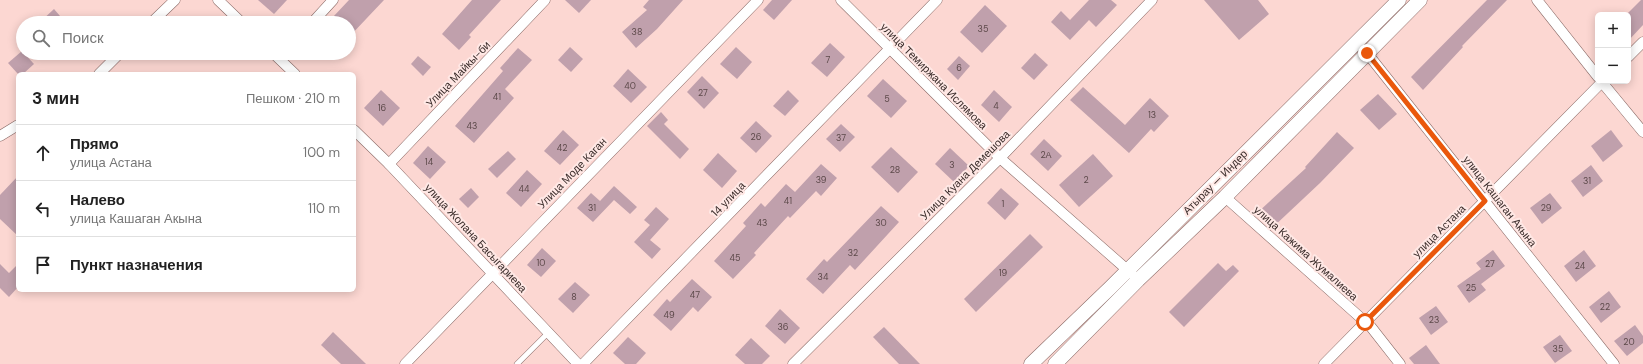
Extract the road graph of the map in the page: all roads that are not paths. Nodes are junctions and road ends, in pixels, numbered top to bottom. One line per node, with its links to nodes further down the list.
1 (175, 0): 12 (street)
2 (218, 0): 13 (street)
3 (334, 0): 14 (street)
4 (545, 0): 31 (street, Улица Майкы-би)
5 (758, 0): 35 (street, Улица Моде Каган)
6 (841, 0): 16 (street, улица Темиржана Ислямова)
7 (937, 0): 16 (street, 14 улица)
8 (1152, 0): 30 (street, Улица Куана Демешова)
9 (1399, 0): 34 (main road, Атырау — Индер)
10 (1420, 0): 17 (main road, Атырау — Индер)
11 (1537, 0): 23 (street)
12 (158, 16)
13 (235, 16)
14 (319, 16)
15 (1643, 42): 18 (street)
16 (890, 50): 30 (street, улица Темиржана Ислямова); 42 (street, 14 улица)
17 (1367, 53): 32 (main road, Атырау — Индер); 33 (street, улица Кашаган Акына)
18 (1631, 54)
19 (113, 60): 21 (street)
20 (282, 60): 22 (street)
21 (100, 72)
22 (293, 72)
23 (1595, 72)
24 (1597, 84): 33 (street, улица Астана)
25 (1604, 84): 28 (street)
26 (16, 126): 29 (street)
27 (356, 132): 31 (street, улица Жолана Басыгариева)
28 (1643, 132)
29 (0, 136)
30 (1000, 158): 34 (street, улица Темиржана Ислямова); 43 (street, Улица Куана Демешова)
31 (389, 164): 35 (street, улица Жолана Басыгариева)
32 (1225, 197): 36 (main road, Атырау — Индер); 37 (street, улица Кажима Жумалиева)
33 (1485, 201): 37 (street, улица Астана); 48 (street, улица Кашаган Акына)
34 (1127, 270): 36 (street, улица Темиржана Ислямова); 44 (main road, Атырау — Индер)
35 (492, 273): 38 (street, улица Жолана Басыгариева); 39 (street, Улица Моде Каган)
36 (1138, 280): 45 (main road, Атырау — Индер)
37 (1365, 322): 46 (street, улица Астана); 47 (street, улица Кажима Жумалиева)
38 (548, 333): 40 (lane); 41 (street, улица Жолана Басыгариева)
39 (405, 364)
40 (517, 364)
41 (578, 364)
42 (583, 364)
43 (793, 364)
44 (1031, 364)
45 (1055, 364)
46 (1324, 364)
47 (1400, 364)
48 (1614, 364)

